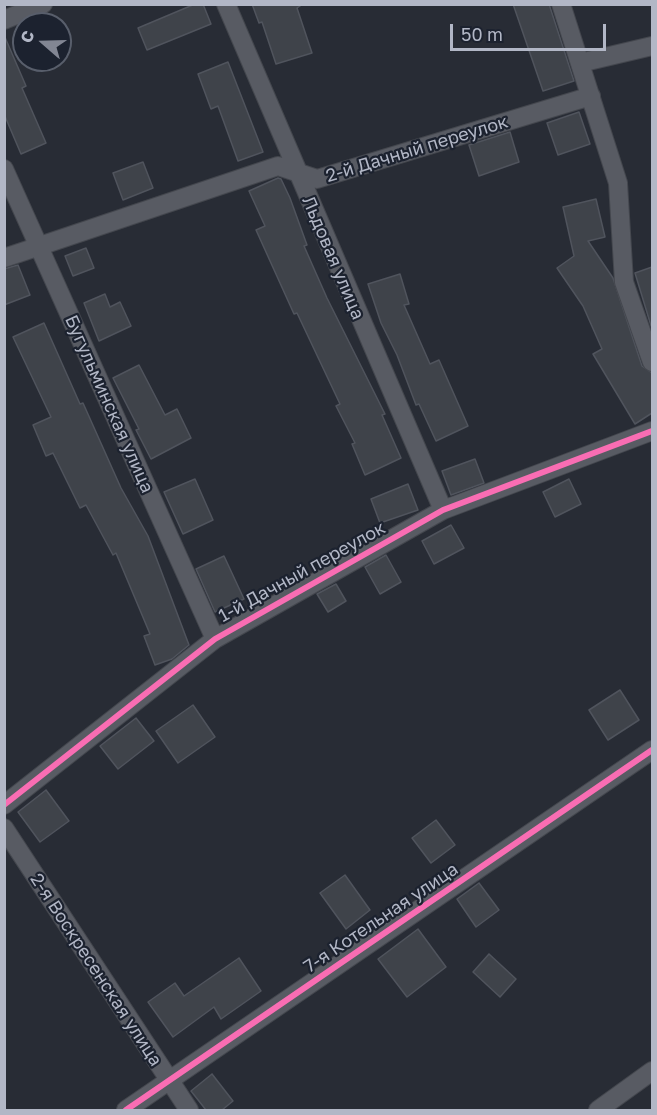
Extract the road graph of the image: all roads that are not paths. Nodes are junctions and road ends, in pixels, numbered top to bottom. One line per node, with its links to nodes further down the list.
1 (43, 4): 4 (street)
2 (226, 4): 9 (street, Льдовая улица)
3 (561, 4): 6 (street)
4 (4, 20)
5 (652, 46): 6 (street)
6 (580, 63): 7 (street)
7 (591, 96): 9 (street, 2-й Дачный переулок); 12 (street)
8 (4, 169): 10 (street, Бугульминская улица)
9 (296, 170): 10 (street, 2-й Дачный переулок); 14 (street, Льдовая улица)
10 (38, 246): 11 (street, 2-й Дачный переулок); 15 (street, Бугульминская улица)
11 (4, 258)
12 (652, 362)
13 (652, 431): 14 (street, 1-й Дачный переулок)
14 (443, 510): 15 (street, 1-й Дачный переулок)
15 (215, 639): 17 (street, 1-й Дачный переулок)
16 (652, 750): 20 (street, 7-я Котельная улица)
17 (4, 805)
18 (4, 828): 20 (street, 2-я Воскресенская улица)
19 (652, 1071): 23 (street)
20 (168, 1081): 21 (street, 7-я Котельная улица); 22 (street, 2-я Воскресенская улица)
21 (126, 1110)
22 (189, 1110)
23 (598, 1110)

